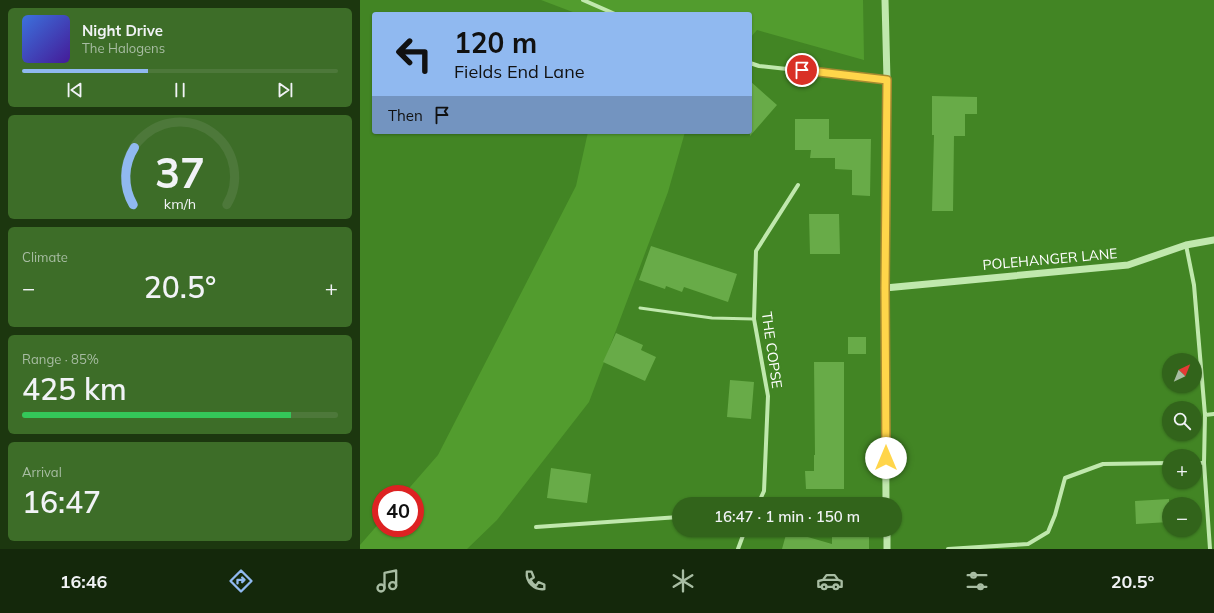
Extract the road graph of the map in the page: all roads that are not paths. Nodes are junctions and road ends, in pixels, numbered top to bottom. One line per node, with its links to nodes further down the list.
1 (583, 0): 3 (street)
2 (885, 0): 5 (street)
3 (610, 12)
4 (752, 64): 5 (street)
5 (887, 80): 9 (street)
6 (798, 185): 11 (street, THE COPSE)
7 (1214, 240): 8 (street, POLEHANGER LANE)
8 (1186, 244): 9 (street, POLEHANGER LANE); 13 (street)
9 (885, 288): 17 (street)
10 (640, 308): 11 (lane)
11 (754, 319): 16 (street, THE COPSE)
12 (1214, 414): 13 (street)
13 (1205, 416): 15 (street)
14 (1162, 463): 22 (street)
15 (1204, 463): 26 (street)
16 (761, 497)
17 (886, 497)
18 (672, 517): 19 (street)
19 (536, 527)
20 (742, 537): 23 (street)
21 (887, 537): 24 (street)
22 (987, 548): 25 (street)
23 (738, 549)
24 (887, 549)
25 (948, 549)
26 (1210, 549)

